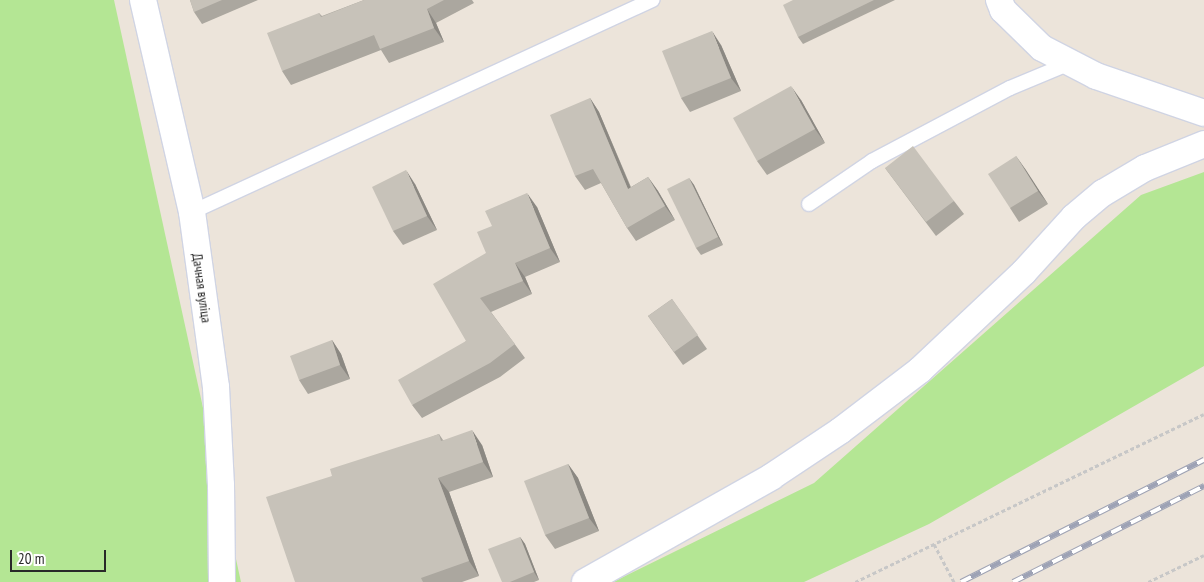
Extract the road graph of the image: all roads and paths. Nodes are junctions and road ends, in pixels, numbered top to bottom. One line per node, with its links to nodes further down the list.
1 (143, 0): 8 (street, Дачная вуліца)
2 (652, 0): 8 (lane)
3 (999, 0): 4 (street)
4 (1070, 63): 5 (street); 7 (lane)
5 (1204, 113)
6 (1204, 144): 13 (street)
7 (809, 204)
8 (192, 212): 12 (street, Дачная вуліца)
9 (1204, 414): 10 (path)
10 (934, 544): 14 (path); 15 (path)
11 (1204, 554): 16 (path)
12 (222, 582)
13 (585, 582)
14 (856, 582)
15 (954, 582)
16 (1148, 582)

